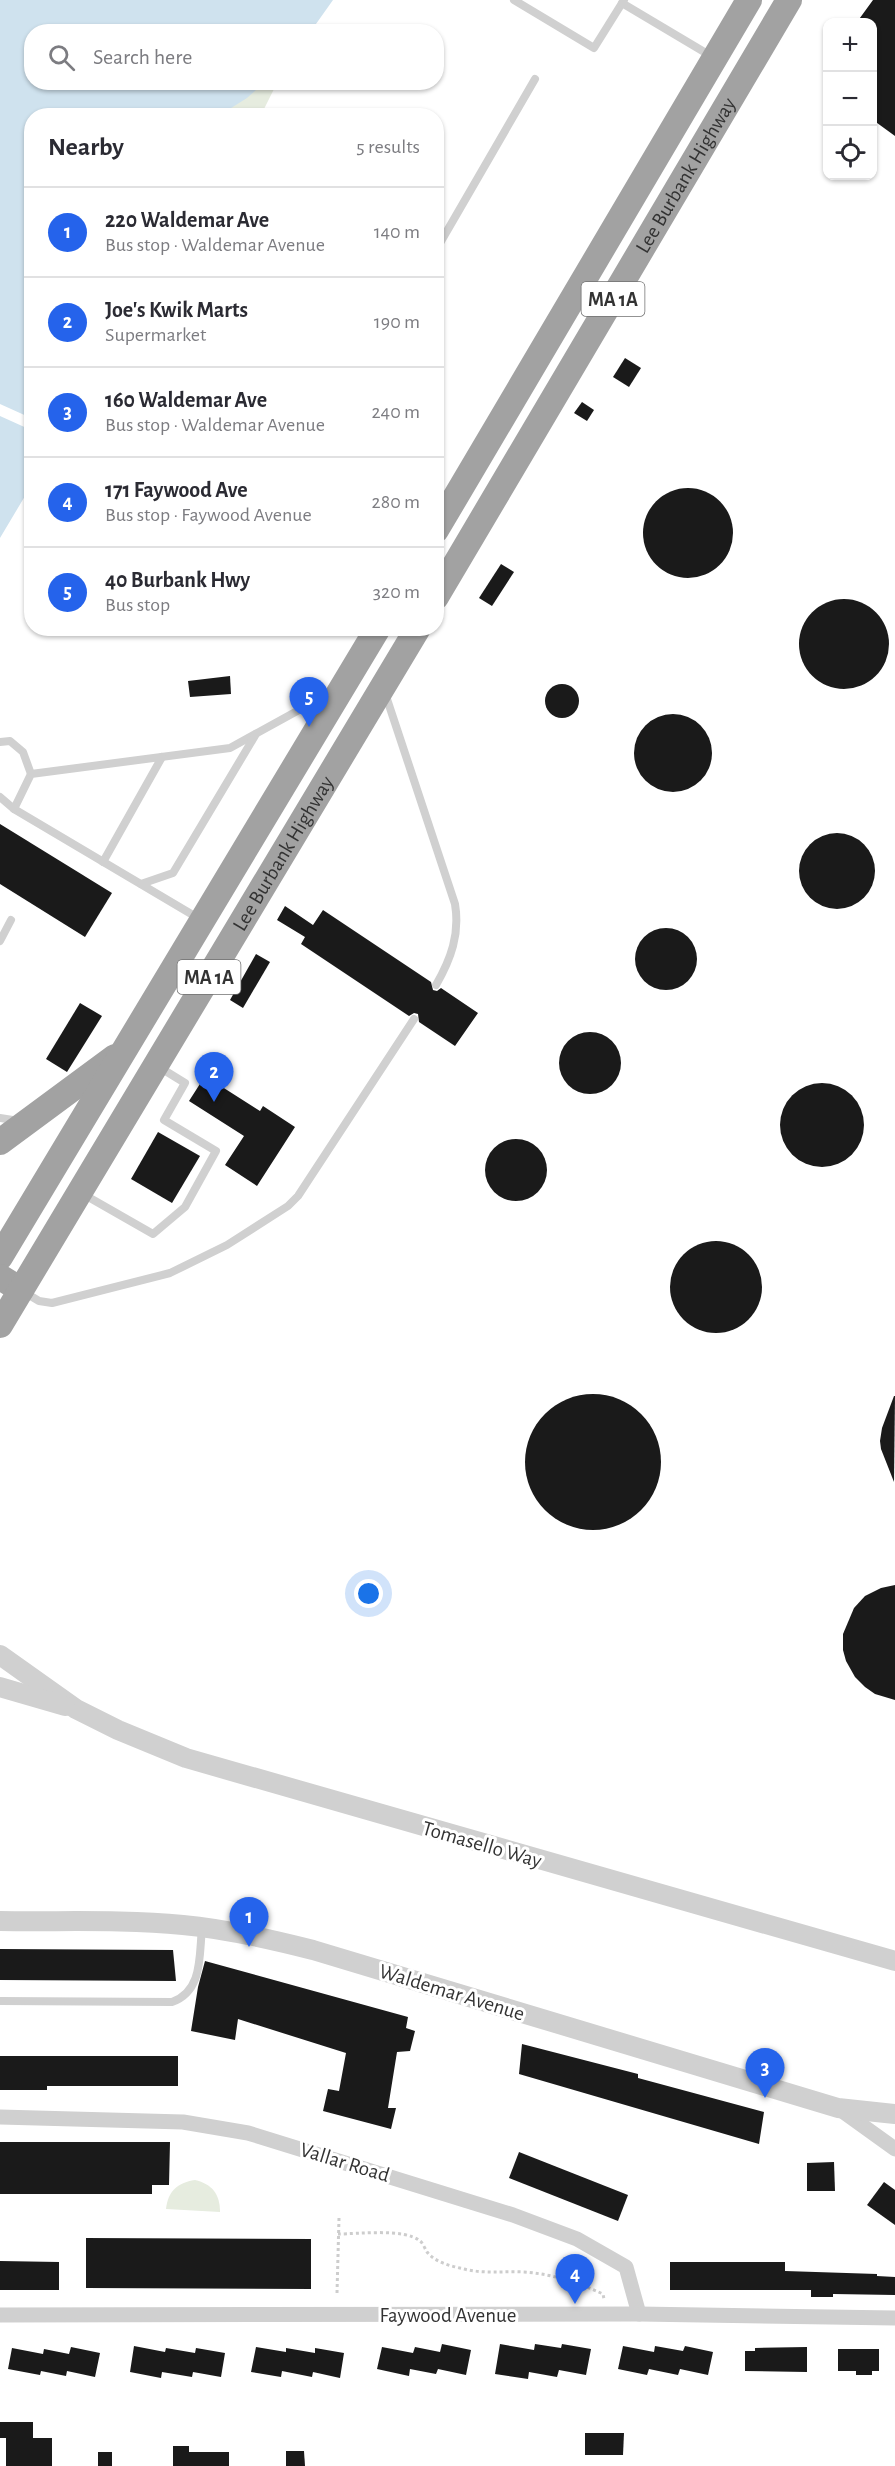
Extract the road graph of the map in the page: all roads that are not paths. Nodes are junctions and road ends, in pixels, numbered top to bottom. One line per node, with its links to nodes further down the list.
1 (514, 0): 4 (lane)
2 (749, 0): 5 (highway, Lee Burbank Highway / MA 1A)
3 (789, 0): 9 (highway, Lee Burbank Highway / MA 1A)
4 (623, 1): 5 (lane)
5 (715, 58): 8 (highway, Lee Burbank Highway / MA 1A)
6 (535, 79): 7 (lane)
7 (444, 236)
8 (444, 514)
9 (444, 583)
10 (373, 636): 12 (highway, Lee Burbank Highway / MA 1A)
11 (413, 636): 13 (highway, Lee Burbank Highway / MA 1A)
12 (344, 685): 14 (lane); 23 (highway, Lee Burbank Highway / MA 1A)
13 (383, 687): 25 (lane); 28 (highway, Lee Burbank Highway / MA 1A)
14 (256, 734): 16 (lane); 21 (lane)
15 (0, 742): 17 (lane)
16 (162, 757): 17 (lane); 20 (lane)
17 (31, 774): 19 (lane)
18 (0, 797): 19 (lane)
19 (14, 809): 20 (lane)
20 (103, 862): 21 (lane)
21 (141, 884): 23 (lane)
22 (11, 920): 24 (lane)
23 (203, 921): 27 (highway, Lee Burbank Highway / MA 1A)
24 (0, 941)
25 (436, 985)
26 (414, 1019): 34 (lane)
27 (125, 1049): 30 (highway); 33 (highway, Lee Burbank Highway / MA 1A)
28 (156, 1066): 32 (highway, Lee Burbank Highway / MA 1A); 32 (lane)
29 (0, 1118): 30 (lane)
30 (27, 1122): 31 (highway)
31 (0, 1142)
32 (80, 1192): 34 (highway, Lee Burbank Highway / MA 1A)
33 (0, 1257)
34 (10, 1284): 35 (highway, Lee Burbank Highway / MA 1A)
35 (0, 1325)
36 (0, 1655): 38 (street, Tomasello Way)
37 (0, 1687): 38 (street, Tomasello Way)
38 (76, 1709): 41 (street, Tomasello Way)
39 (0, 1921): 40 (street, Waldemar Avenue)
40 (202, 1927): 42 (lane); 43 (street, Waldemar Avenue)
41 (895, 1961)
42 (0, 2001)
43 (838, 2108): 44 (street, Waldemar Avenue); 46 (street)
44 (895, 2114)
45 (0, 2117): 47 (street, Vallar Road)
46 (895, 2149)
47 (639, 2314): 48 (street, Faywood Avenue); 49 (street, Faywood Avenue)
48 (0, 2315)
49 (895, 2318)

